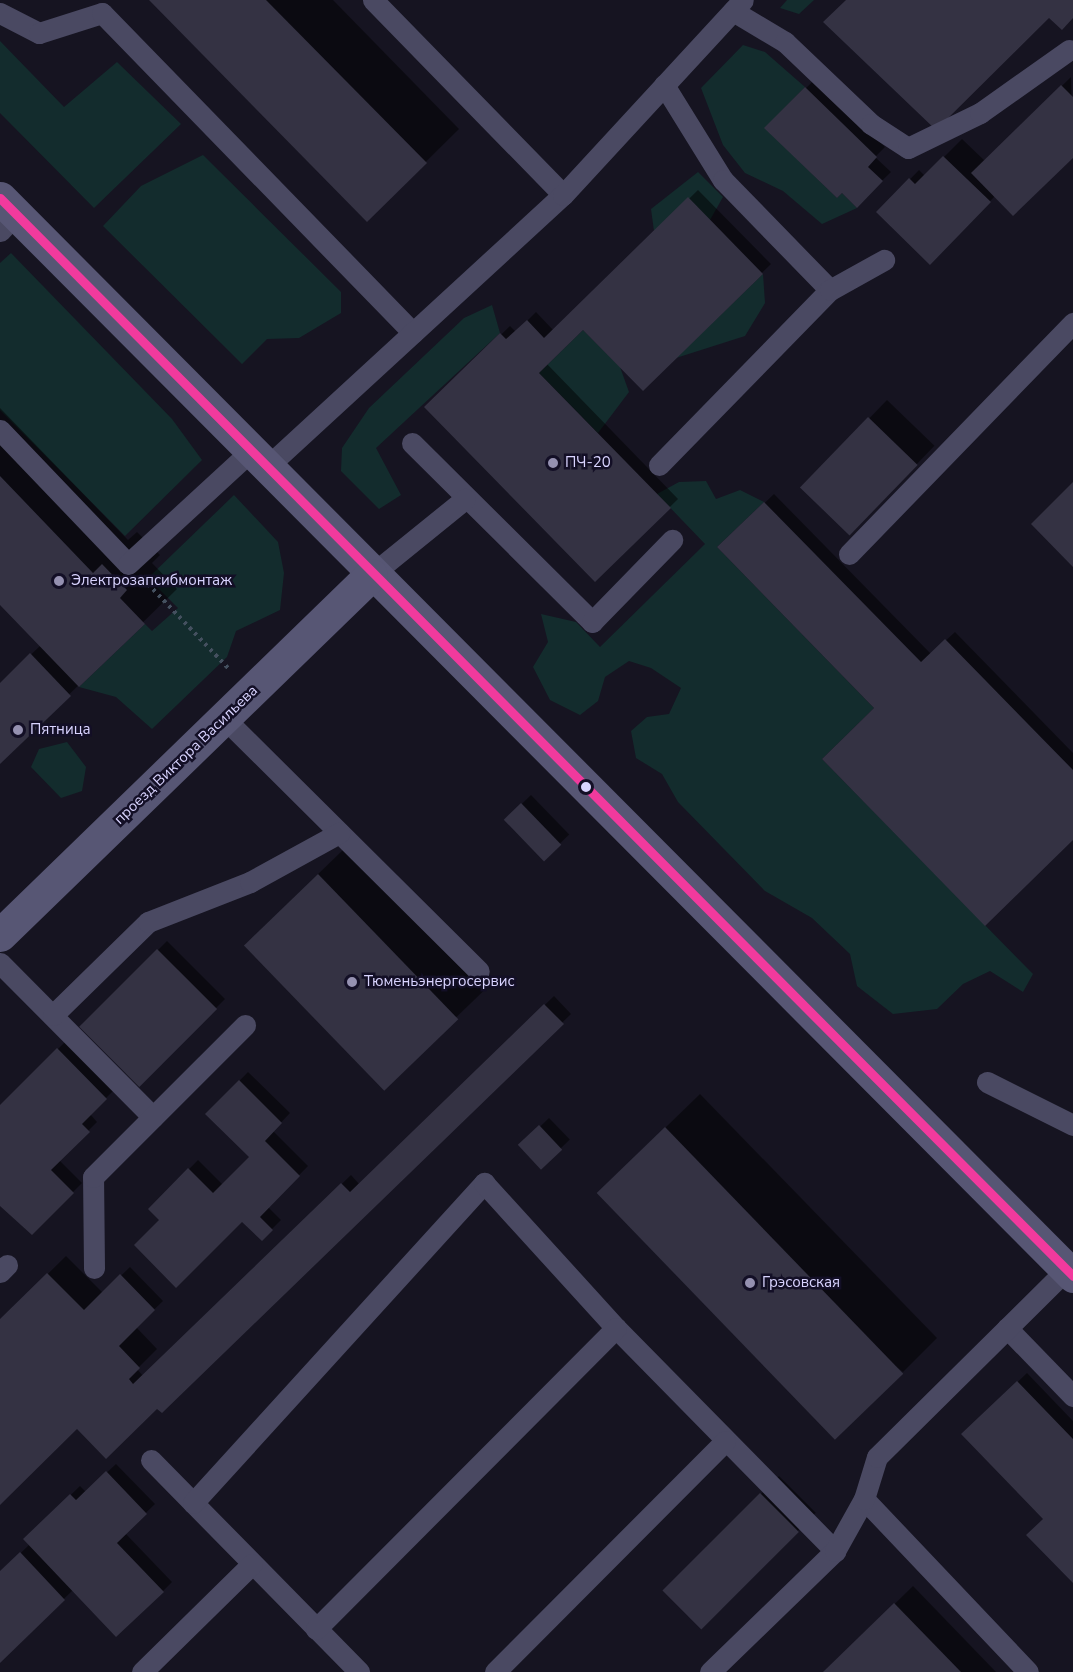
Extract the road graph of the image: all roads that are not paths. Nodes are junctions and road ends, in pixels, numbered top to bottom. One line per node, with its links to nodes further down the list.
1 (373, 0): 6 (lane)
2 (737, 4): 4 (lane); 5 (lane)
3 (0, 13): 11 (lane)
4 (1069, 50)
5 (664, 85): 6 (lane); 9 (lane)
6 (563, 195): 11 (lane)
7 (5, 214): 14 (main road)
8 (884, 260): 9 (lane)
9 (830, 290): 15 (lane)
10 (1073, 323): 18 (lane)
11 (413, 333): 14 (lane)
12 (0, 430): 14 (lane)
13 (412, 443): 16 (lane)
14 (260, 458): 19 (main road)
15 (659, 465)
16 (465, 498): 17 (lane); 19 (lane)
17 (672, 540)
18 (849, 554)
19 (371, 575): 20 (main road, проезд Виктора Васильева); 31 (main road)
20 (224, 718): 21 (lane); 22 (main road, проезд Виктора Васильева)
21 (339, 833): 24 (lane); 25 (lane)
22 (0, 935)
23 (0, 963): 25 (lane)
24 (479, 970)
25 (53, 1015): 28 (lane)
26 (245, 1025): 28 (lane)
27 (987, 1082): 29 (lane)
28 (153, 1117): 30 (lane)
29 (1073, 1125)
30 (94, 1268)
31 (1070, 1273): 33 (lane)
32 (616, 1328): 35 (lane); 38 (lane); 41 (lane)
33 (1007, 1328): 34 (lane); 37 (lane)
34 (1073, 1396)
35 (725, 1441): 39 (lane); 44 (lane)
36 (151, 1460): 38 (lane)
37 (864, 1499): 39 (lane); 46 (lane)
38 (193, 1503): 40 (lane)
39 (835, 1551): 45 (lane)
40 (252, 1564): 41 (lane); 42 (lane)
41 (316, 1629): 43 (lane)
42 (142, 1672)
43 (359, 1672)
44 (495, 1672)
45 (710, 1672)
46 (1028, 1672)

